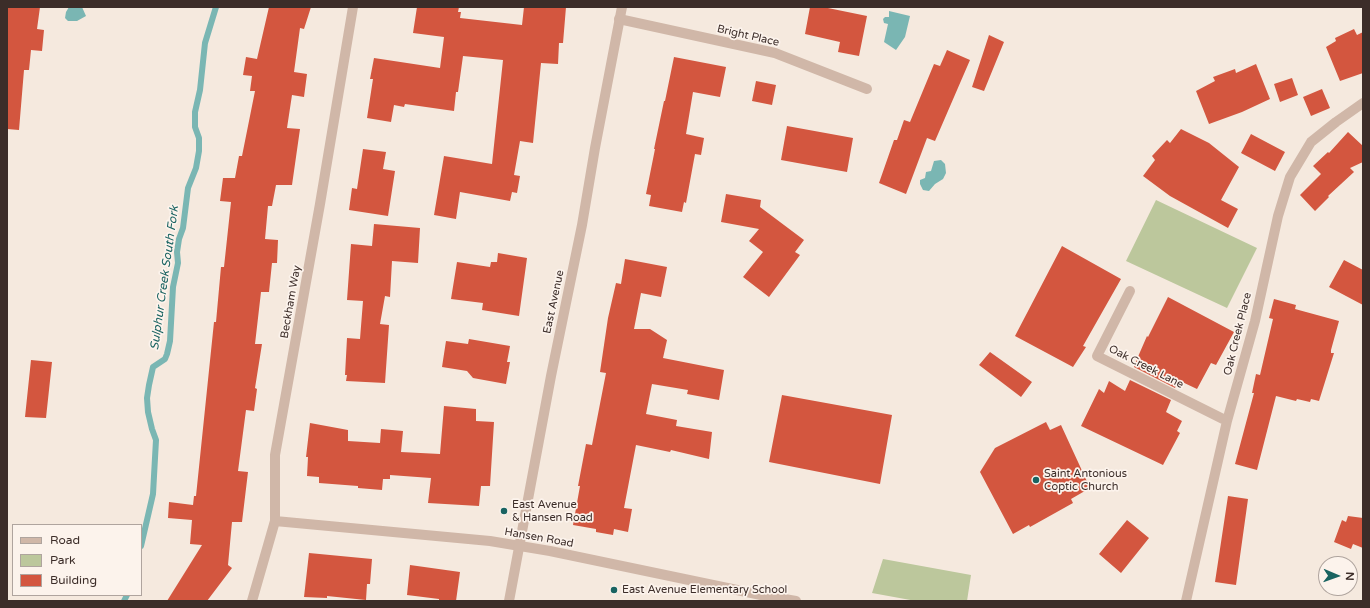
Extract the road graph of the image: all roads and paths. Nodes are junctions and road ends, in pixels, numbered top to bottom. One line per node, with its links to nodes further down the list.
1 (353, 7): 8 (street, Beckham Way)
2 (622, 7): 3 (street, East Avenue)
3 (619, 19): 4 (street, Bright Place); 9 (street, East Avenue)
4 (867, 89)
5 (1363, 103): 7 (street, Oak Creek Place)
6 (1130, 291): 7 (street, Oak Creek Lane)
7 (1227, 421): 13 (street, Oak Creek Place)
8 (275, 521): 9 (street, Hansen Road); 10 (street, Beckham Way)
9 (520, 546): 11 (street, East Avenue); 12 (street, Hansen Road)
10 (252, 601)
11 (510, 601)
12 (796, 601)
13 (1186, 601)

